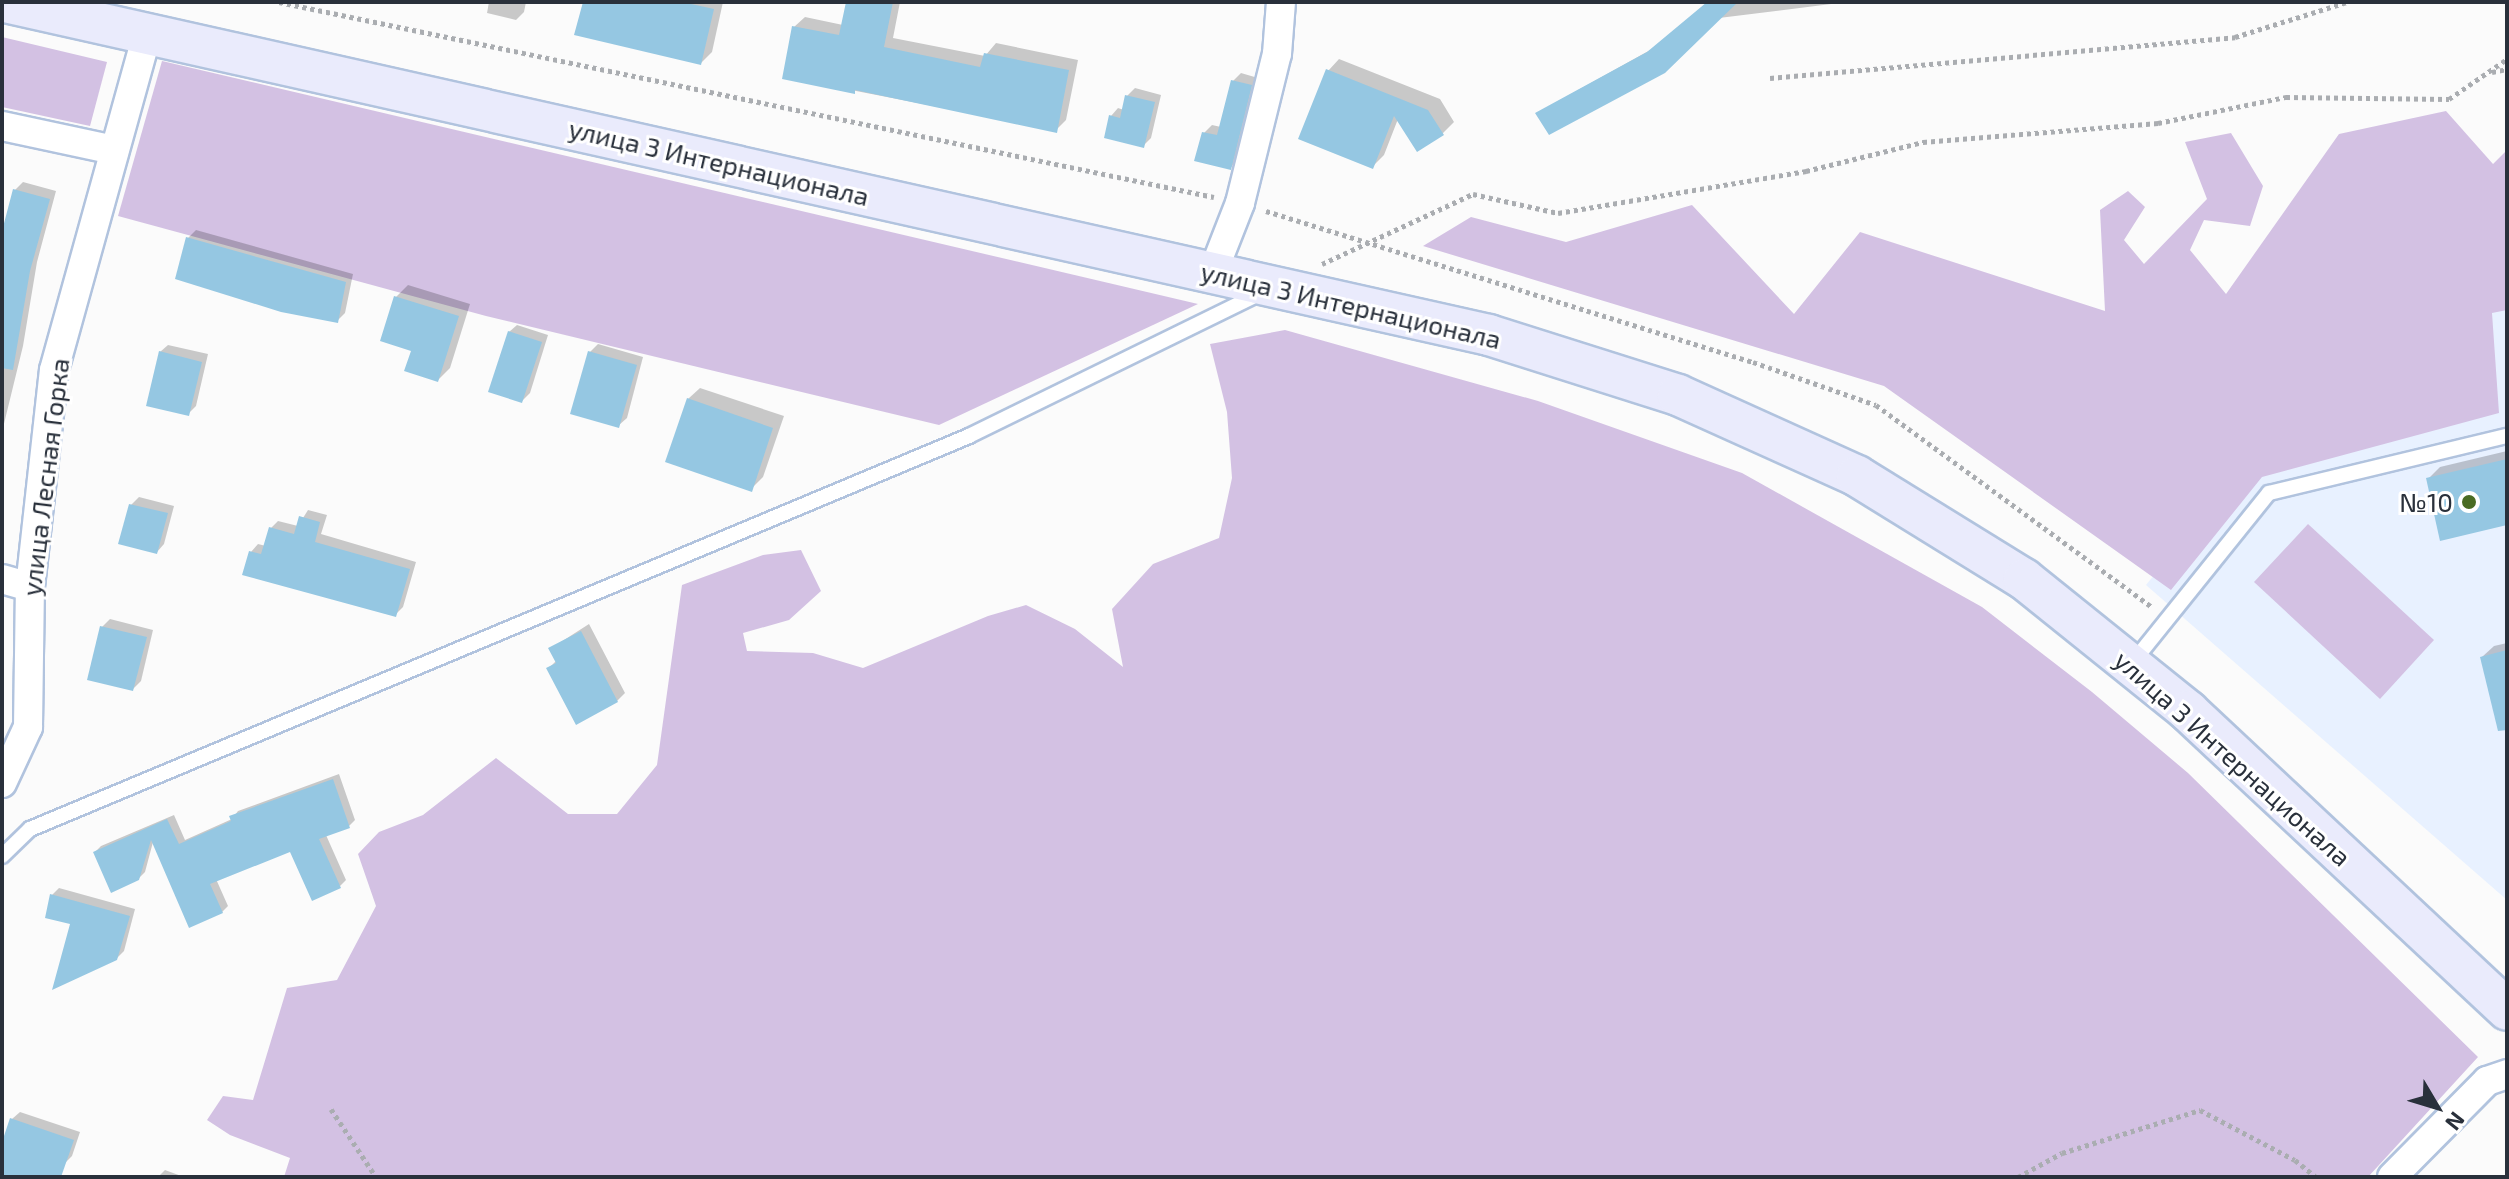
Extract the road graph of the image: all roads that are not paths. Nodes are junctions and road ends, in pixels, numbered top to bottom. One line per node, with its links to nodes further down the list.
1 (5, 2): 3 (main road, улица 3 Интернационала)
2 (1281, 2): 6 (street)
3 (147, 34): 5 (street, улица Лесная Горка); 6 (main road, улица 3 Интернационала)
4 (2, 126): 5 (street)
5 (114, 150): 10 (street, улица Лесная Горка)
6 (1213, 272): 7 (main road, улица 3 Интернационала)
7 (1274, 286): 11 (main road, улица 3 Интернационала); 13 (lane)
8 (2507, 436): 11 (lane)
9 (2, 579): 10 (street)
10 (30, 587): 12 (street, улица Лесная Горка)
11 (2131, 665): 14 (main road, улица 3 Интернационала)
12 (2, 783)
13 (2, 856)
14 (2507, 1009)
15 (2507, 1074): 16 (street)
16 (2392, 1177)

